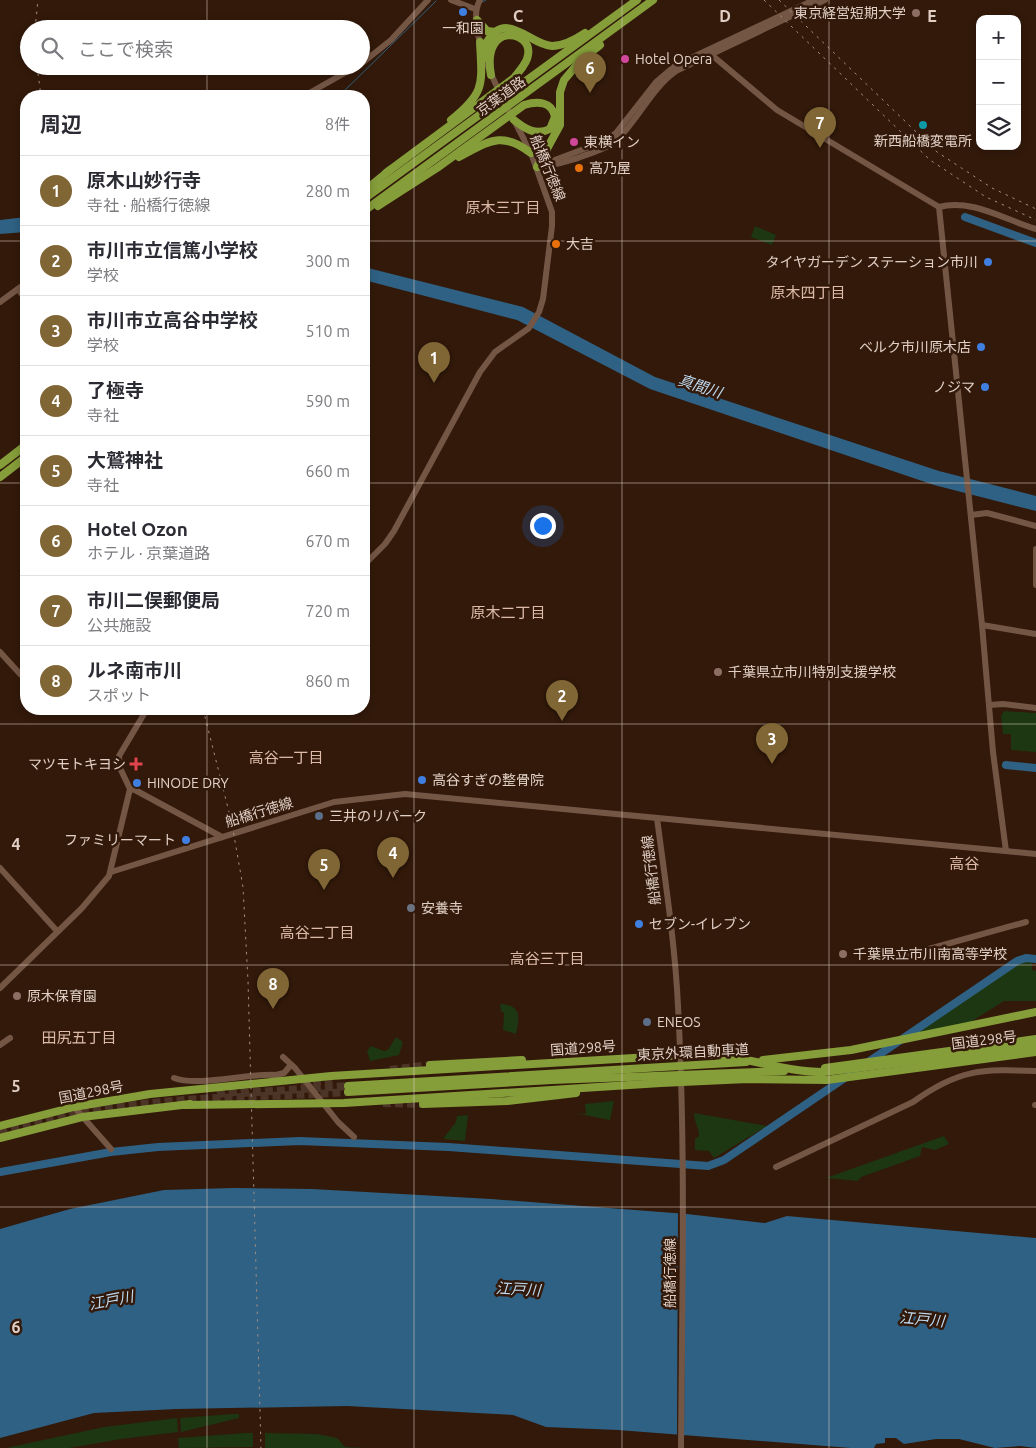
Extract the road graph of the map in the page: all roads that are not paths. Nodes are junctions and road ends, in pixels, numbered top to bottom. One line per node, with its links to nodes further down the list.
1 (428, 0): 15 (street)
2 (451, 0): 9 (street)
3 (480, 0): 9 (street)
4 (637, 0): 8 (highway, 京葉道路)
5 (652, 0): 10 (highway, 京葉道路)
6 (814, 0): 14 (street)
7 (825, 0): 14 (street)
8 (626, 8): 12 (highway); 26 (highway, 京葉道路)
9 (474, 10): 11 (street, 船橋行徳線)
10 (630, 16): 22 (highway); 27 (highway, 京葉道路)
11 (477, 20): 12 (highway); 13 (street, 船橋行徳線)
12 (496, 32): 16 (highway)
13 (480, 42): 16 (street, 船橋行徳線); 24 (highway)
14 (709, 53): 22 (street); 28 (street)
15 (370, 57)
16 (485, 62): 18 (street, 船橋行徳線)
17 (341, 75): 19 (street)
18 (491, 75): 20 (street, 船橋行徳線); 24 (highway)
19 (315, 90)
20 (513, 118): 21 (street, 船橋行徳線); 23 (highway)
21 (531, 153): 22 (street, 船橋行徳線); 23 (highway)
22 (537, 167): 41 (street, 船橋行徳線)
23 (437, 168): 29 (highway)
24 (386, 173): 25 (highway)
25 (370, 186)
26 (370, 195)
27 (370, 207)
28 (939, 207): 30 (street); 38 (street)
29 (370, 211)
30 (1036, 230)
31 (18, 289): 32 (street); 33 (street)
32 (20, 292)
33 (0, 302)
34 (20, 450): 36 (highway)
35 (20, 462): 37 (highway)
36 (0, 465)
37 (0, 477)
38 (971, 515): 39 (street); 43 (street)
39 (1036, 526)
40 (1036, 549): 42 (street)
41 (370, 558)
42 (1036, 585)
43 (982, 625): 44 (street); 47 (street)
44 (1036, 634)
45 (0, 652): 46 (street)
46 (20, 674)
47 (989, 706): 48 (street); 53 (street)
48 (1036, 708)
49 (143, 715): 50 (street)
50 (130, 789): 52 (street); 56 (street)
51 (657, 818): 52 (street, 船橋行徳線); 53 (street); 67 (street, 船橋行徳線)
52 (222, 837): 56 (street, 船橋行徳線)
53 (1006, 851): 54 (street)
54 (1036, 854)
55 (0, 868): 58 (street)
56 (110, 872): 58 (street)
57 (1026, 922): 59 (street)
58 (57, 931): 60 (street)
59 (900, 957)
60 (0, 988)
61 (1036, 1012): 75 (highway, 東京外環自動車道)
62 (10, 1038): 64 (street)
63 (1036, 1039): 75 (highway, 東京外環自動車道)
64 (0, 1045)
65 (1036, 1046): 67 (highway, 国道298号)
66 (1036, 1052): 69 (highway, 国道298号)
67 (680, 1054): 70 (highway, 国道298号); 78 (street, 船橋行徳線)
68 (1036, 1057): 69 (highway)
69 (981, 1059): 78 (highway, 国道298号)
70 (568, 1062): 71 (highway); 77 (highway, 国道298号)
71 (430, 1065)
72 (290, 1066): 74 (street); 74 (street); 76 (street)
73 (1036, 1070): 89 (street)
74 (296, 1072): 77 (street)
75 (644, 1072): 80 (highway, 東京外環自動車道)
76 (174, 1078)
77 (304, 1080): 81 (street); 83 (highway, 国道298号)
78 (681, 1082): 79 (highway, 国道298号); 90 (street, 船橋行徳線)
79 (612, 1086): 81 (highway, 国道298号); 82 (highway)
80 (348, 1089)
81 (322, 1102): 84 (highway, 国道298号); 86 (street)
82 (423, 1104)
83 (74, 1108): 84 (street); 85 (highway, 国道298号)
84 (82, 1117): 87 (highway, 国道298号); 88 (street)
85 (0, 1126)
86 (354, 1137)
87 (0, 1138)
88 (111, 1149)
89 (776, 1167)
90 (682, 1448)

